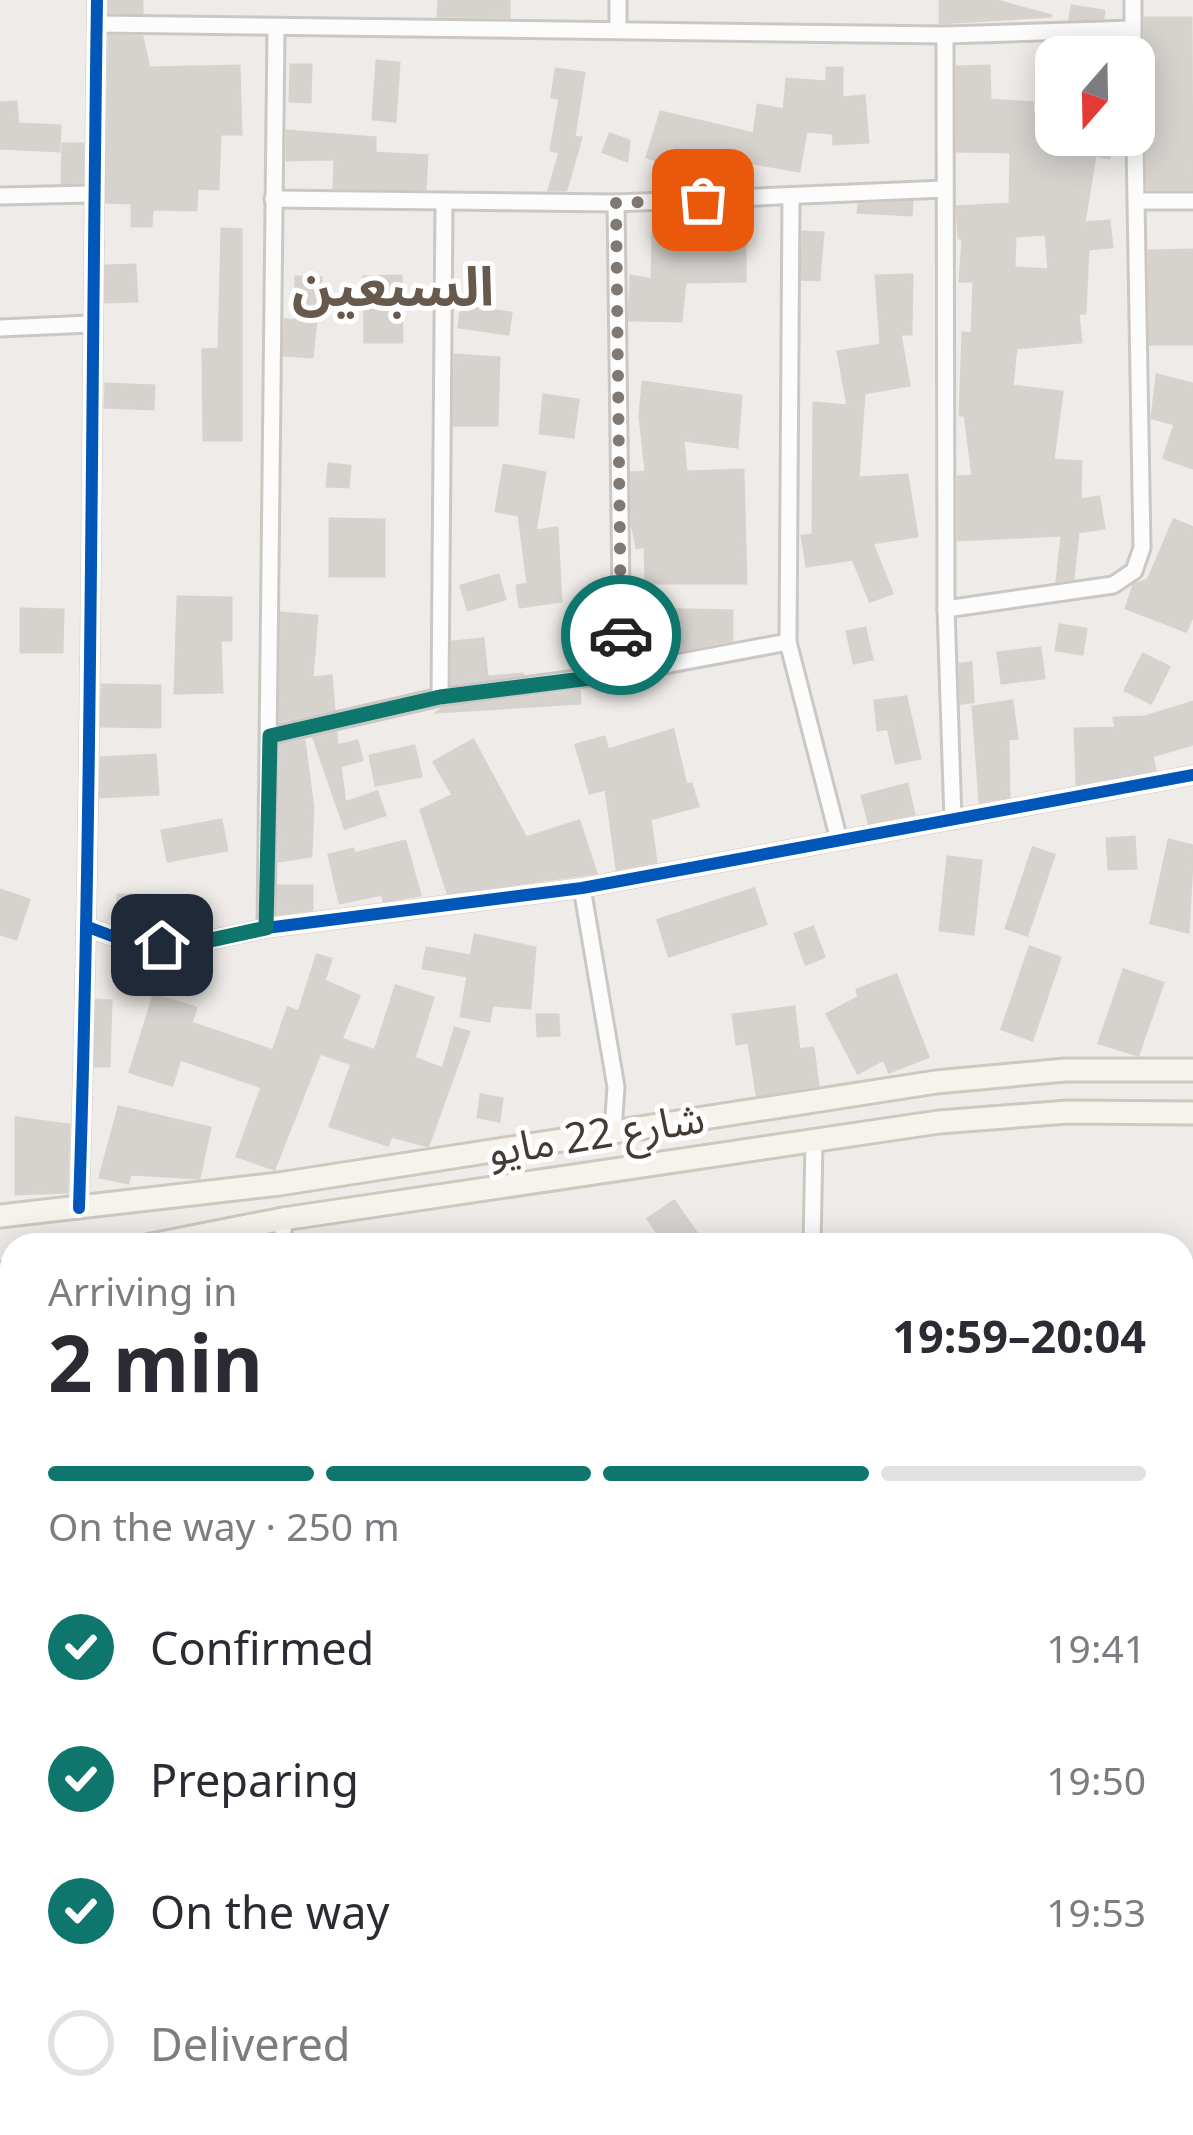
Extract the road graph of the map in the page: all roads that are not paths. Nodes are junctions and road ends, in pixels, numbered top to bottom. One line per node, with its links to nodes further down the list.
1 (97, 0): 4 (street)
2 (618, 0): 5 (street)
3 (1133, 0): 7 (street)
4 (97, 24): 6 (street); 12 (street)
5 (618, 28): 6 (street); 8 (street)
6 (276, 29): 15 (street)
7 (1132, 29): 8 (street); 9 (street)
8 (945, 35): 11 (street)
9 (1132, 36)
10 (1136, 156): 16 (street)
11 (944, 189): 14 (street); 22 (street)
12 (91, 194): 13 (street); 20 (street)
13 (0, 196)
14 (790, 196): 18 (street); 23 (street)
15 (273, 199): 19 (street); 26 (street)
16 (1138, 201): 17 (street); 22 (street)
17 (1193, 201)
18 (616, 203): 19 (street); 24 (street)
19 (444, 204): 25 (street)
20 (90, 324): 21 (street); 31 (street)
21 (0, 328)
22 (946, 609): 28 (street)
23 (788, 642): 24 (street); 29 (street)
24 (622, 674): 25 (street)
25 (440, 697): 26 (street)
26 (270, 736): 32 (street)
27 (1193, 775): 28 (street)
28 (952, 820): 29 (street)
29 (839, 840): 30 (street)
30 (582, 888): 32 (street); 35 (street)
31 (88, 927): 32 (street); 39 (street)
32 (266, 928)
33 (1193, 1070): 35 (main road, شارع 22 مايو)
34 (1193, 1113): 36 (main road, شارع 22 مايو)
35 (613, 1130): 37 (main road); 38 (main road, شارع 22 مايو)
36 (814, 1142): 37 (main road, شارع 22 مايو); 44 (street)
37 (620, 1171): 41 (main road, شارع 22 مايو)
38 (280, 1184): 39 (main road, شارع 22 مايو); 41 (main road)
39 (79, 1208): 40 (main road, شارع 22 مايو)
40 (0, 1216)
41 (283, 1220): 42 (main road, شارع 22 مايو); 43 (street)
42 (214, 1233)
43 (283, 1233)
44 (812, 1233)

